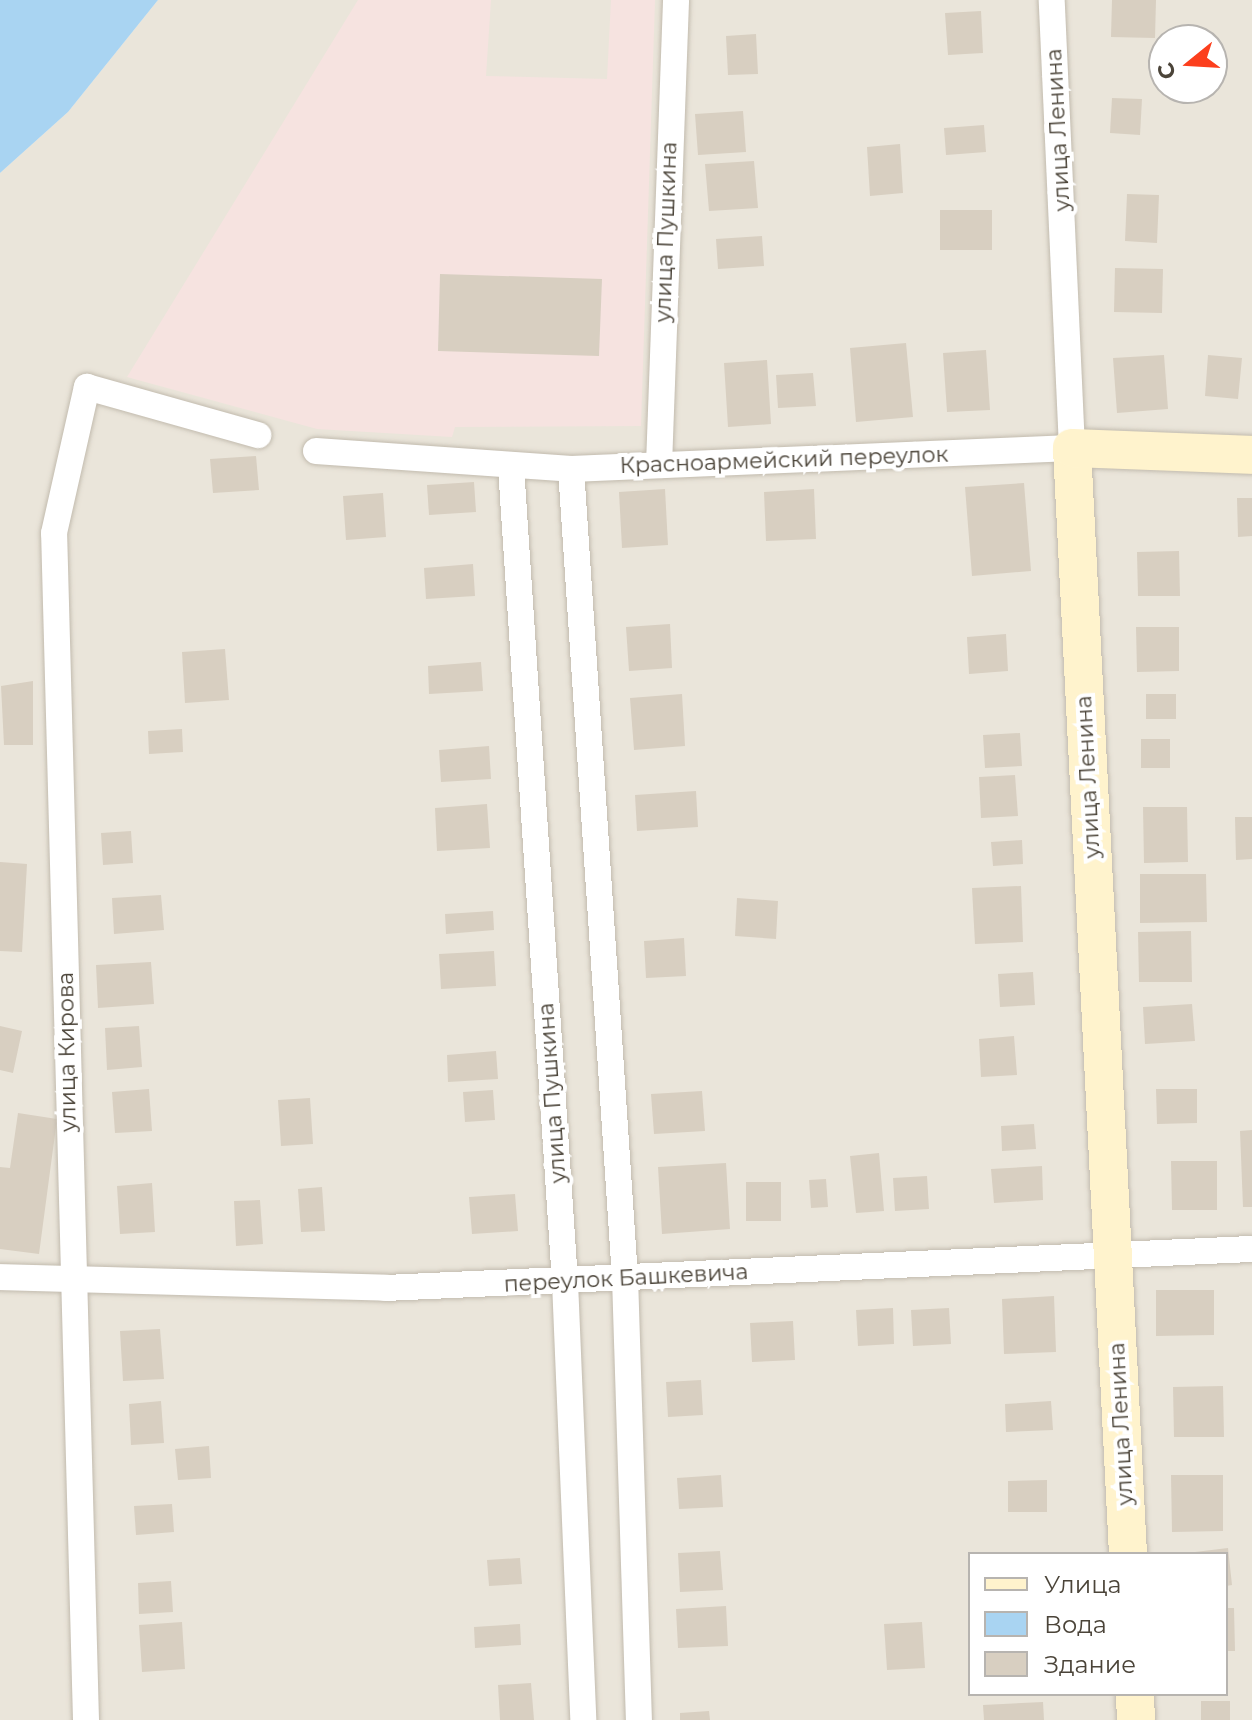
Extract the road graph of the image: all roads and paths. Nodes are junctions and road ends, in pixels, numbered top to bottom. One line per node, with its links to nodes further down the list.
1 (676, 0): 7 (street, улица Пушкина)
2 (1052, 0): 4 (street, улица Ленина)
3 (258, 435): 14 (street, улица Кирова)
4 (1072, 448): 6 (street, Красноармейский переулок); 7 (street, Красноармейский переулок); 11 (street, улица Ленина)
5 (316, 451): 8 (street, Красноармейский переулок)
6 (1252, 455)
7 (659, 465): 9 (street, Красноармейский переулок)
8 (511, 467): 9 (street, Красноармейский переулок); 15 (street, улица Пушкина)
9 (571, 469): 13 (street)
10 (1252, 1249): 11 (street, переулок Башкевича)
11 (1112, 1259): 13 (street, переулок Башкевича); 16 (street, улица Ленина)
12 (0, 1277): 14 (street, переулок Башкевича)
13 (625, 1277): 15 (street, переулок Башкевича); 20 (street)
14 (73, 1280): 15 (street, переулок Башкевича); 18 (street, улица Кирова)
15 (565, 1282): 19 (street, улица Пушкина)
16 (1128, 1552)
17 (1135, 1696): 21 (street)
18 (86, 1720)
19 (583, 1720)
20 (639, 1720)
21 (1136, 1720)

